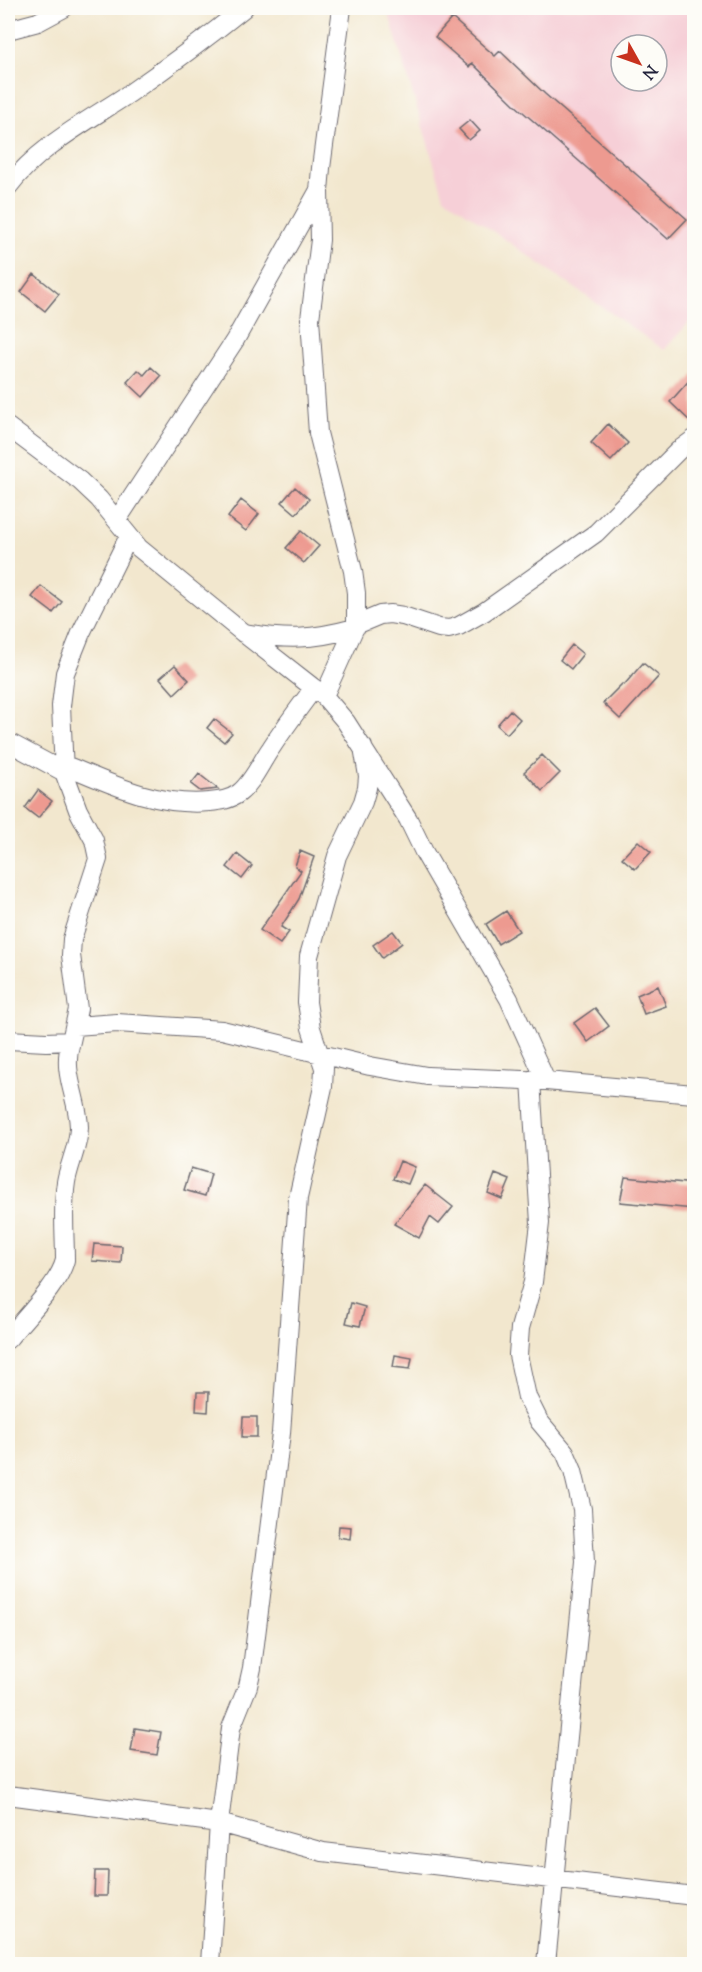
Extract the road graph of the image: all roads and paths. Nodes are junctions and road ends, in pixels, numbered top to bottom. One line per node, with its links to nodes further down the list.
1 (64, 8): 4 (street)
2 (244, 8): 5 (street)
3 (342, 8): 6 (street)
4 (8, 30)
5 (8, 187)
6 (319, 191): 9 (street); 11 (street)
7 (9, 431): 9 (street)
8 (694, 439): 11 (street)
9 (117, 520): 10 (street)
10 (129, 536): 12 (street); 16 (street)
11 (355, 626): 12 (street); 13 (street)
12 (242, 632): 13 (street)
13 (319, 692): 15 (street); 16 (street)
14 (8, 742): 16 (street)
15 (363, 747): 19 (street); 20 (street)
16 (64, 768): 17 (street)
17 (73, 1033): 18 (street); 19 (street); 22 (street)
18 (8, 1040)
19 (321, 1055): 20 (street); 24 (street)
20 (539, 1080): 21 (street); 25 (street)
21 (694, 1094)
22 (8, 1339)
23 (8, 1795): 24 (street)
24 (219, 1823): 25 (street); 27 (street)
25 (555, 1881): 26 (street); 28 (street)
26 (694, 1896)
27 (210, 1965)
28 (546, 1965)

